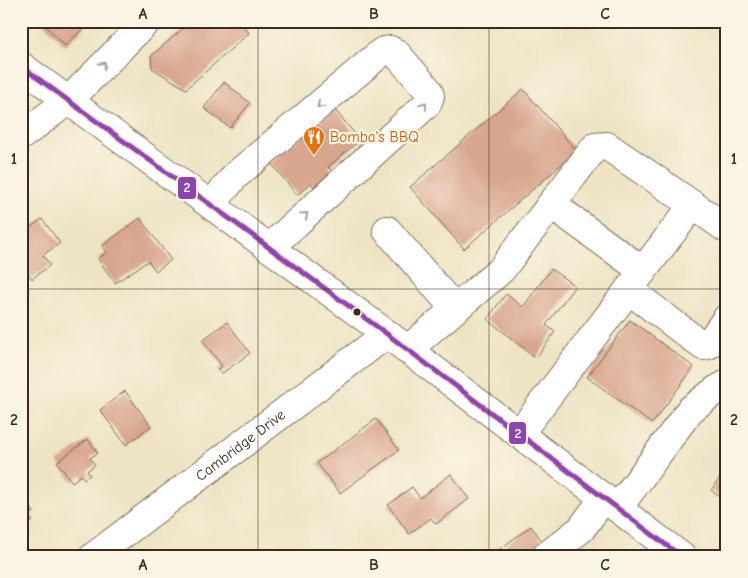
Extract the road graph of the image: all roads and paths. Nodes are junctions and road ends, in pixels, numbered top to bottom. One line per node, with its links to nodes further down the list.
1 (147, 21): 3 (main road, one-way to 1)
2 (21, 66): 3 (main road)
3 (69, 100): 4 (main road); 6 (main road)
4 (21, 136)
5 (552, 204): 7 (main road, Cambridge Drive); 11 (main road); 12 (main road, Cambridge Drive)
6 (211, 205): 10 (main road); 10 (main road, one-way to 6)
7 (693, 205): 8 (main road, Cambridge Drive); 11 (main road)
8 (727, 229)
9 (386, 230): 12 (main road)
10 (269, 248): 14 (main road)
11 (636, 281): 13 (main road); 16 (main road)
12 (455, 309): 14 (main road, Cambridge Drive)
13 (727, 318)
14 (397, 342): 16 (main road); 18 (main road, Cambridge Drive)
15 (727, 384): 17 (main road)
16 (519, 434): 17 (main road)
17 (611, 503): 19 (main road); 20 (main road)
18 (94, 557)
19 (545, 557)
20 (682, 557)

